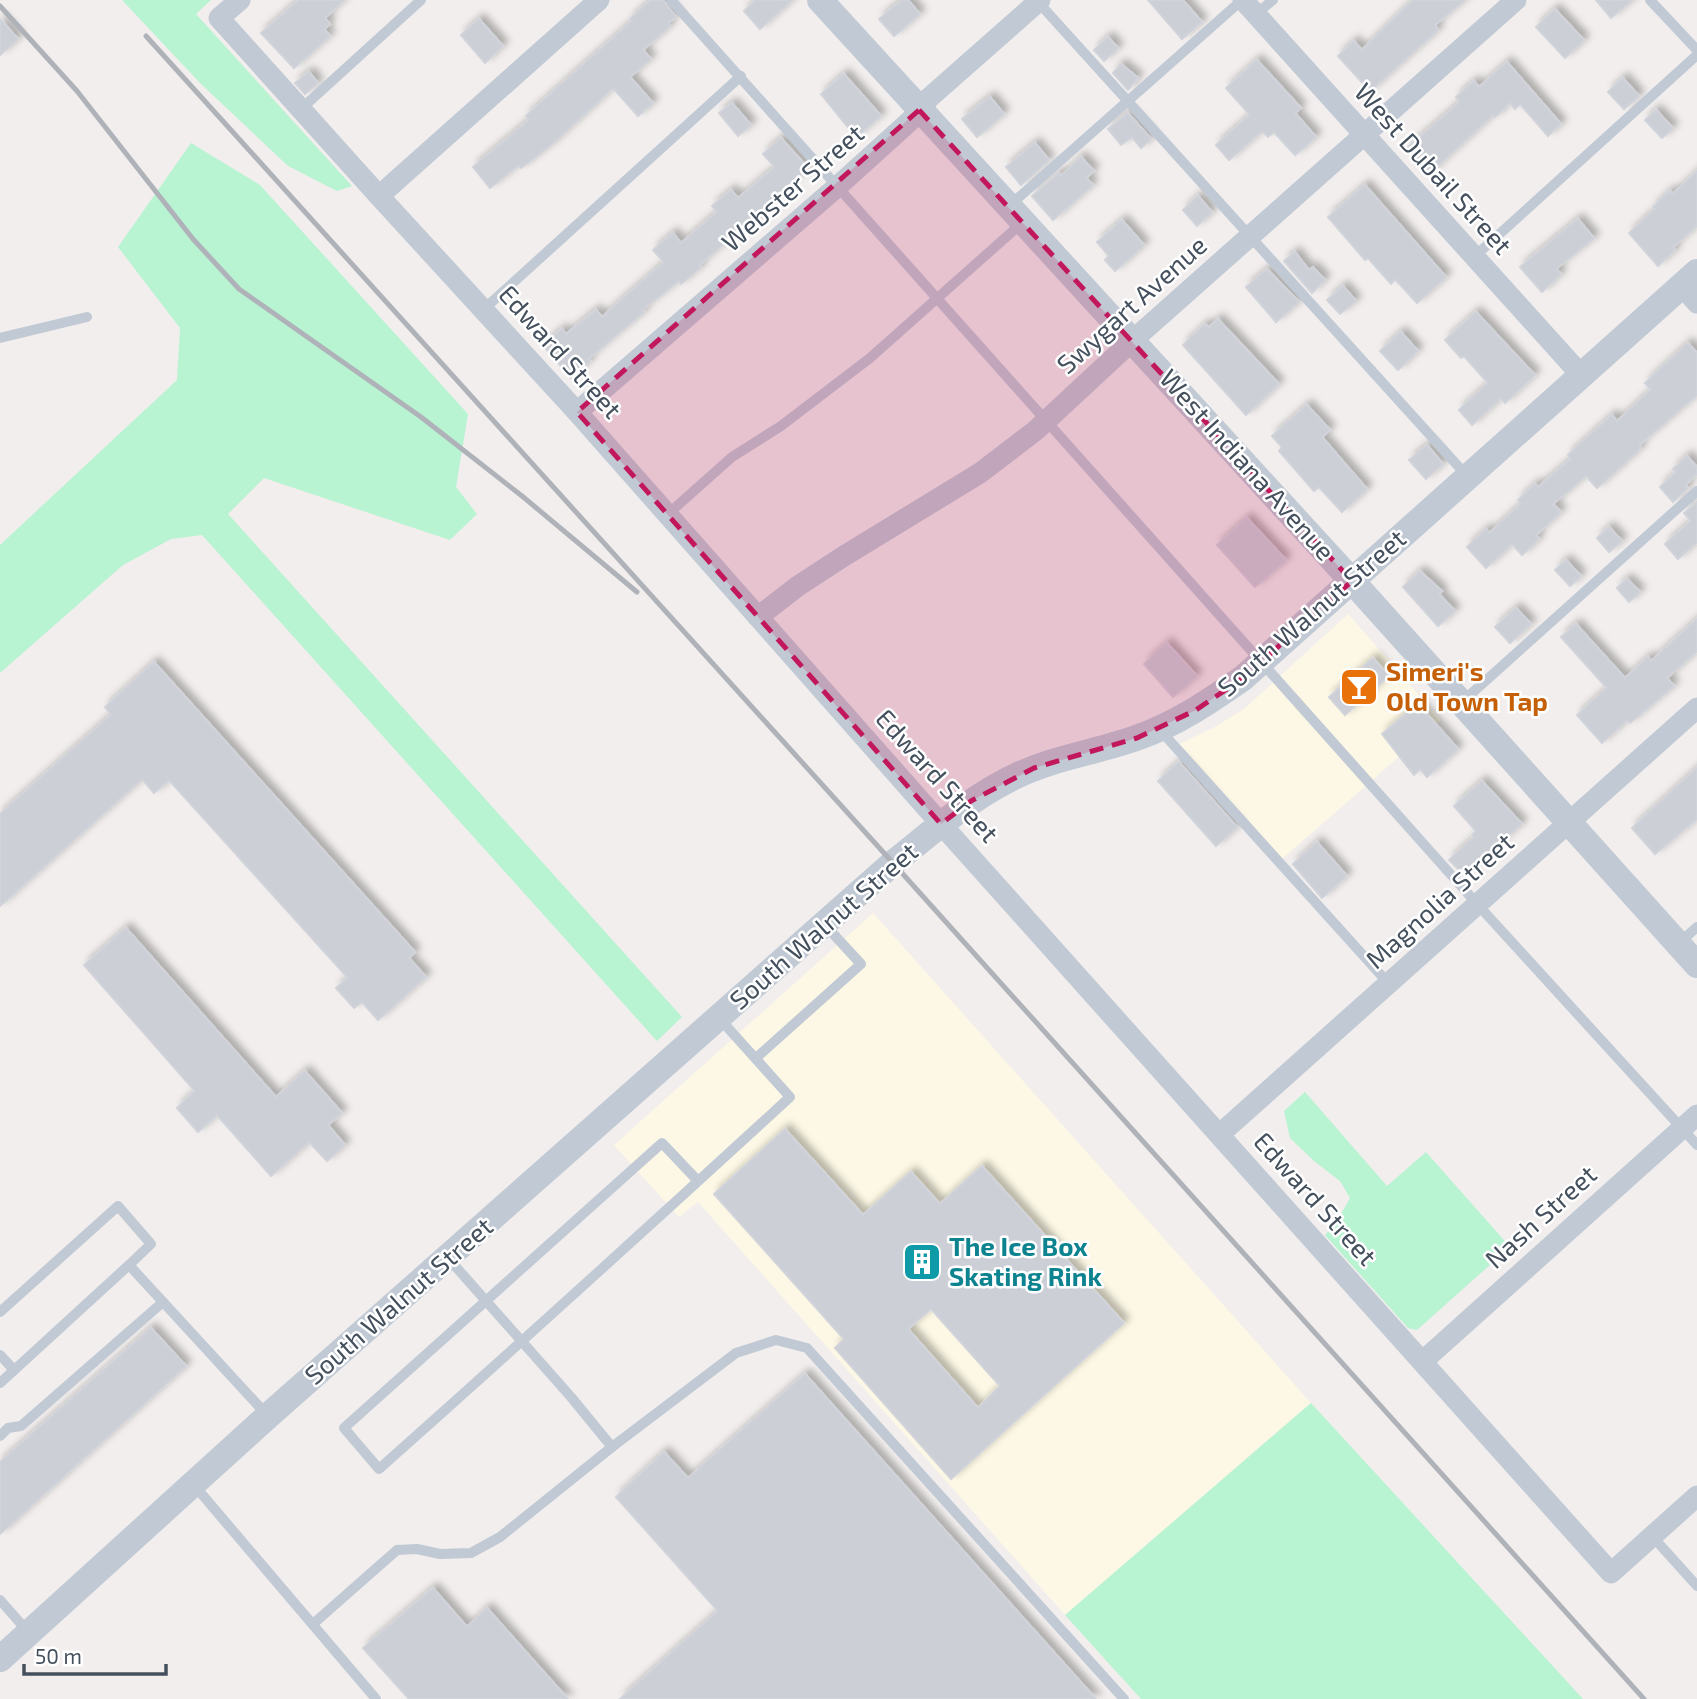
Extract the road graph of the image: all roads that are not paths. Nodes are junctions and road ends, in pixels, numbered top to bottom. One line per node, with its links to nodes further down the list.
1 (240, 0): 14 (street, Edward Street)
2 (421, 0): 14 (lane)
3 (599, 0): 18 (street)
4 (671, 0): 12 (lane)
5 (820, 0): 15 (street, West Indiana Avenue)
6 (1273, 0): 10 (lane)
7 (1516, 0): 16 (street, Swygart Avenue)
8 (1650, 0): 11 (lane)
9 (1031, 3): 13 (lane); 15 (street, Webster Street)
10 (1247, 5): 13 (lane); 16 (street, West Dubail Street)
11 (1697, 53): 21 (lane)
12 (741, 76): 17 (lane); 24 (lane)
13 (1128, 101): 19 (lane); 20 (lane)
14 (302, 109): 18 (street, Edward Street)
15 (919, 110): 17 (street, Webster Street); 19 (street, West Indiana Avenue)
16 (1365, 134): 20 (street, Swygart Avenue); 21 (street, West Dubail Street)
17 (838, 186): 23 (lane); 29 (street, Webster Street)
18 (379, 196): 24 (street, Edward Street)
19 (1016, 214): 23 (lane); 27 (street, West Indiana Avenue)
20 (1250, 237): 27 (street, Swygart Avenue); 31 (lane)
21 (1474, 257): 28 (street, West Dubail Street)
22 (1692, 287): 28 (street, South Walnut Street)
23 (937, 298): 30 (lane); 33 (lane)
24 (484, 309): 29 (street, Edward Street)
25 (87, 317): 26 (lane)
26 (0, 338)
27 (1133, 340): 30 (street, Swygart Avenue); 34 (street, West Indiana Avenue)
28 (1581, 376): 31 (street, South Walnut Street)
29 (577, 412): 33 (street, Edward Street)
30 (1046, 420): 35 (street, Swygart Avenue); 36 (lane)
31 (1468, 477): 34 (street, South Walnut Street)
32 (1697, 491): 37 (lane)
33 (668, 514): 35 (street, Edward Street)
34 (1352, 581): 36 (street, South Walnut Street); 37 (street, West Indiana Avenue)
35 (758, 617): 41 (street, Edward Street)
36 (1261, 662): 39 (street, South Walnut Street); 42 (lane)
37 (1461, 703): 40 (street, West Indiana Avenue)
38 (1697, 708): 40 (street, Magnolia Street)
39 (1158, 728): 41 (street, South Walnut Street); 46 (lane)
40 (1569, 823): 42 (street, Magnolia Street); 44 (street, West Indiana Avenue)
41 (942, 824): 43 (street, South Walnut Street); 50 (street, Edward Street)
42 (1478, 905): 46 (street, Magnolia Street); 49 (lane)
43 (824, 923): 47 (street, South Walnut Street); 48 (lane)
44 (1688, 935): 45 (street, West Indiana Avenue)
45 (1697, 965)
46 (1389, 984): 50 (street, Magnolia Street)
47 (719, 1017): 48 (lane); 53 (street, South Walnut Street)
48 (756, 1058): 52 (lane)
49 (1690, 1122): 51 (lane); 60 (street, Nash Street)
50 (1220, 1134): 60 (street, Edward Street)
51 (1697, 1145)
52 (698, 1181): 56 (lane); 58 (lane)
53 (449, 1258): 56 (lane); 63 (street, South Walnut Street)
54 (129, 1265): 55 (lane); 57 (lane); 61 (lane)
55 (163, 1301): 63 (lane); 64 (lane)
56 (486, 1301): 58 (lane); 58 (lane)
57 (0, 1312)
58 (522, 1341): 65 (lane)
59 (0, 1355): 61 (lane)
60 (1423, 1362): 68 (street, Edward Street)
61 (14, 1370): 62 (lane)
62 (0, 1383)
63 (268, 1416): 66 (street, South Walnut Street)
64 (0, 1436)
65 (612, 1447): 71 (lane); 75 (lane)
66 (194, 1485): 71 (lane); 72 (street, South Walnut Street)
67 (1697, 1496): 68 (street)
68 (1652, 1536): 69 (lane)
69 (1697, 1587)
70 (0, 1600): 72 (lane)
71 (313, 1624): 74 (lane)
72 (29, 1633): 73 (street, South Walnut Street)
73 (0, 1658)
74 (376, 1699)
75 (1124, 1699)

